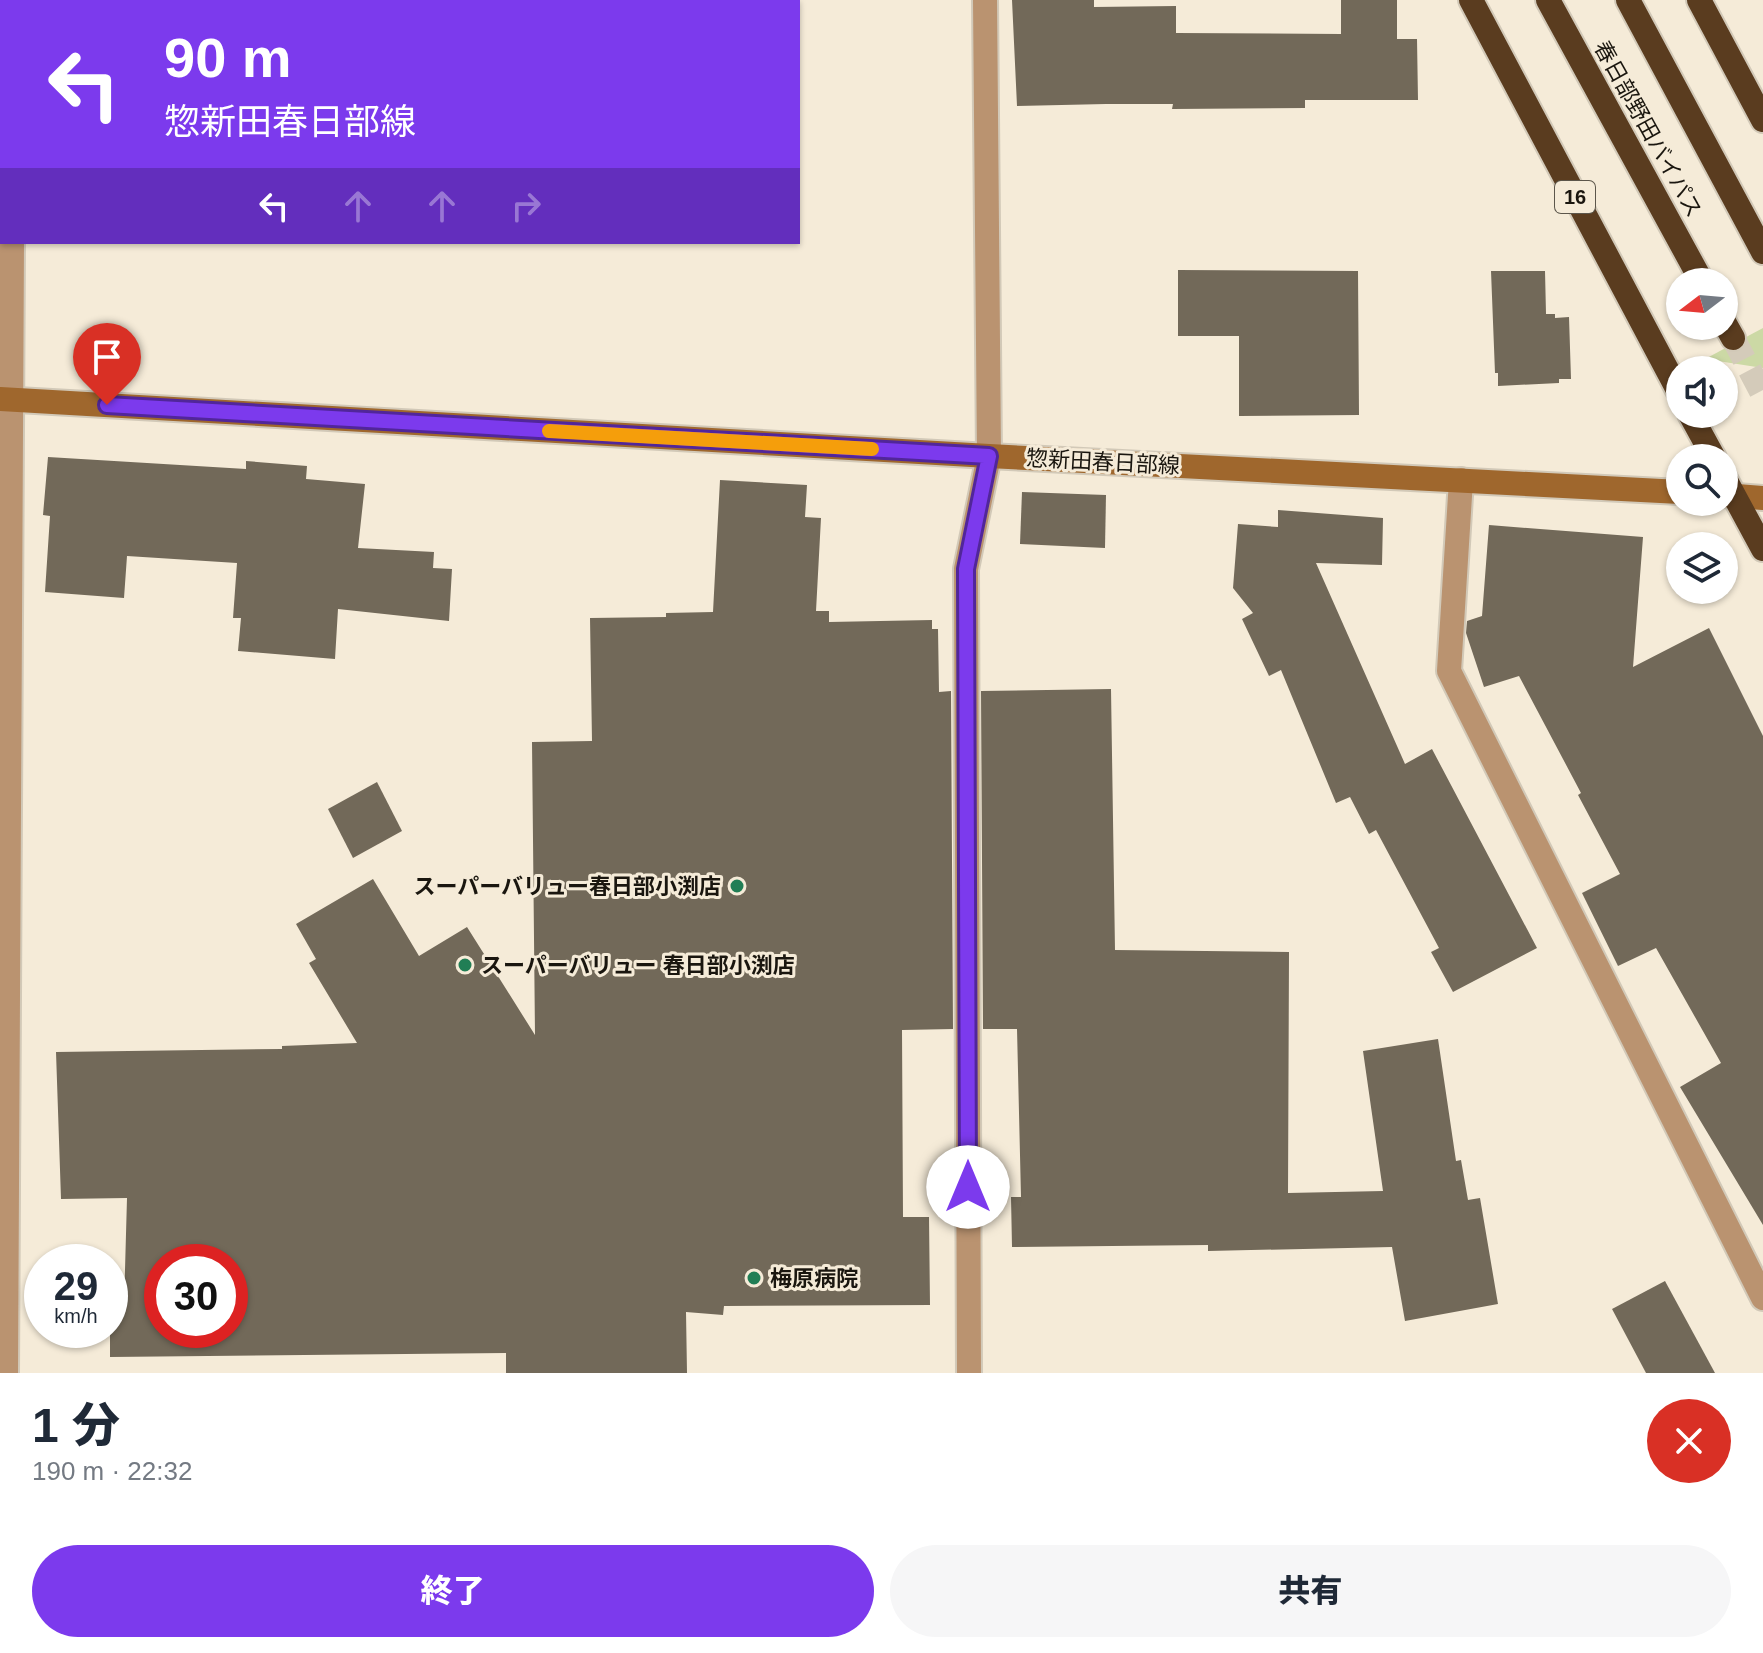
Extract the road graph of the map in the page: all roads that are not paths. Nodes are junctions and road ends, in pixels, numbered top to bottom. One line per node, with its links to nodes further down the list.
1 (985, 0): 12 (street)
2 (1471, 0): 10 (highway, 16)
3 (1548, 0): 9 (highway, 春日部野田バイパス)
4 (1628, 0): 8 (highway, 春日部野田バイパス)
5 (1699, 0): 6 (highway)
6 (1763, 120)
7 (12, 244): 11 (street)
8 (1763, 252)
9 (1694, 268)
10 (1666, 368)
11 (6, 399): 12 (main road, 惣新田春日部線); 20 (street)
12 (989, 456): 13 (main road, 惣新田春日部線); 21 (street)
13 (1461, 480): 14 (main road, 惣新田春日部線); 19 (street)
14 (1666, 491)
15 (1738, 492): 16 (main road)
16 (1763, 498)
17 (1738, 507): 18 (highway)
18 (1763, 549)
19 (1763, 1298)
20 (6, 1373)
21 (969, 1373)

